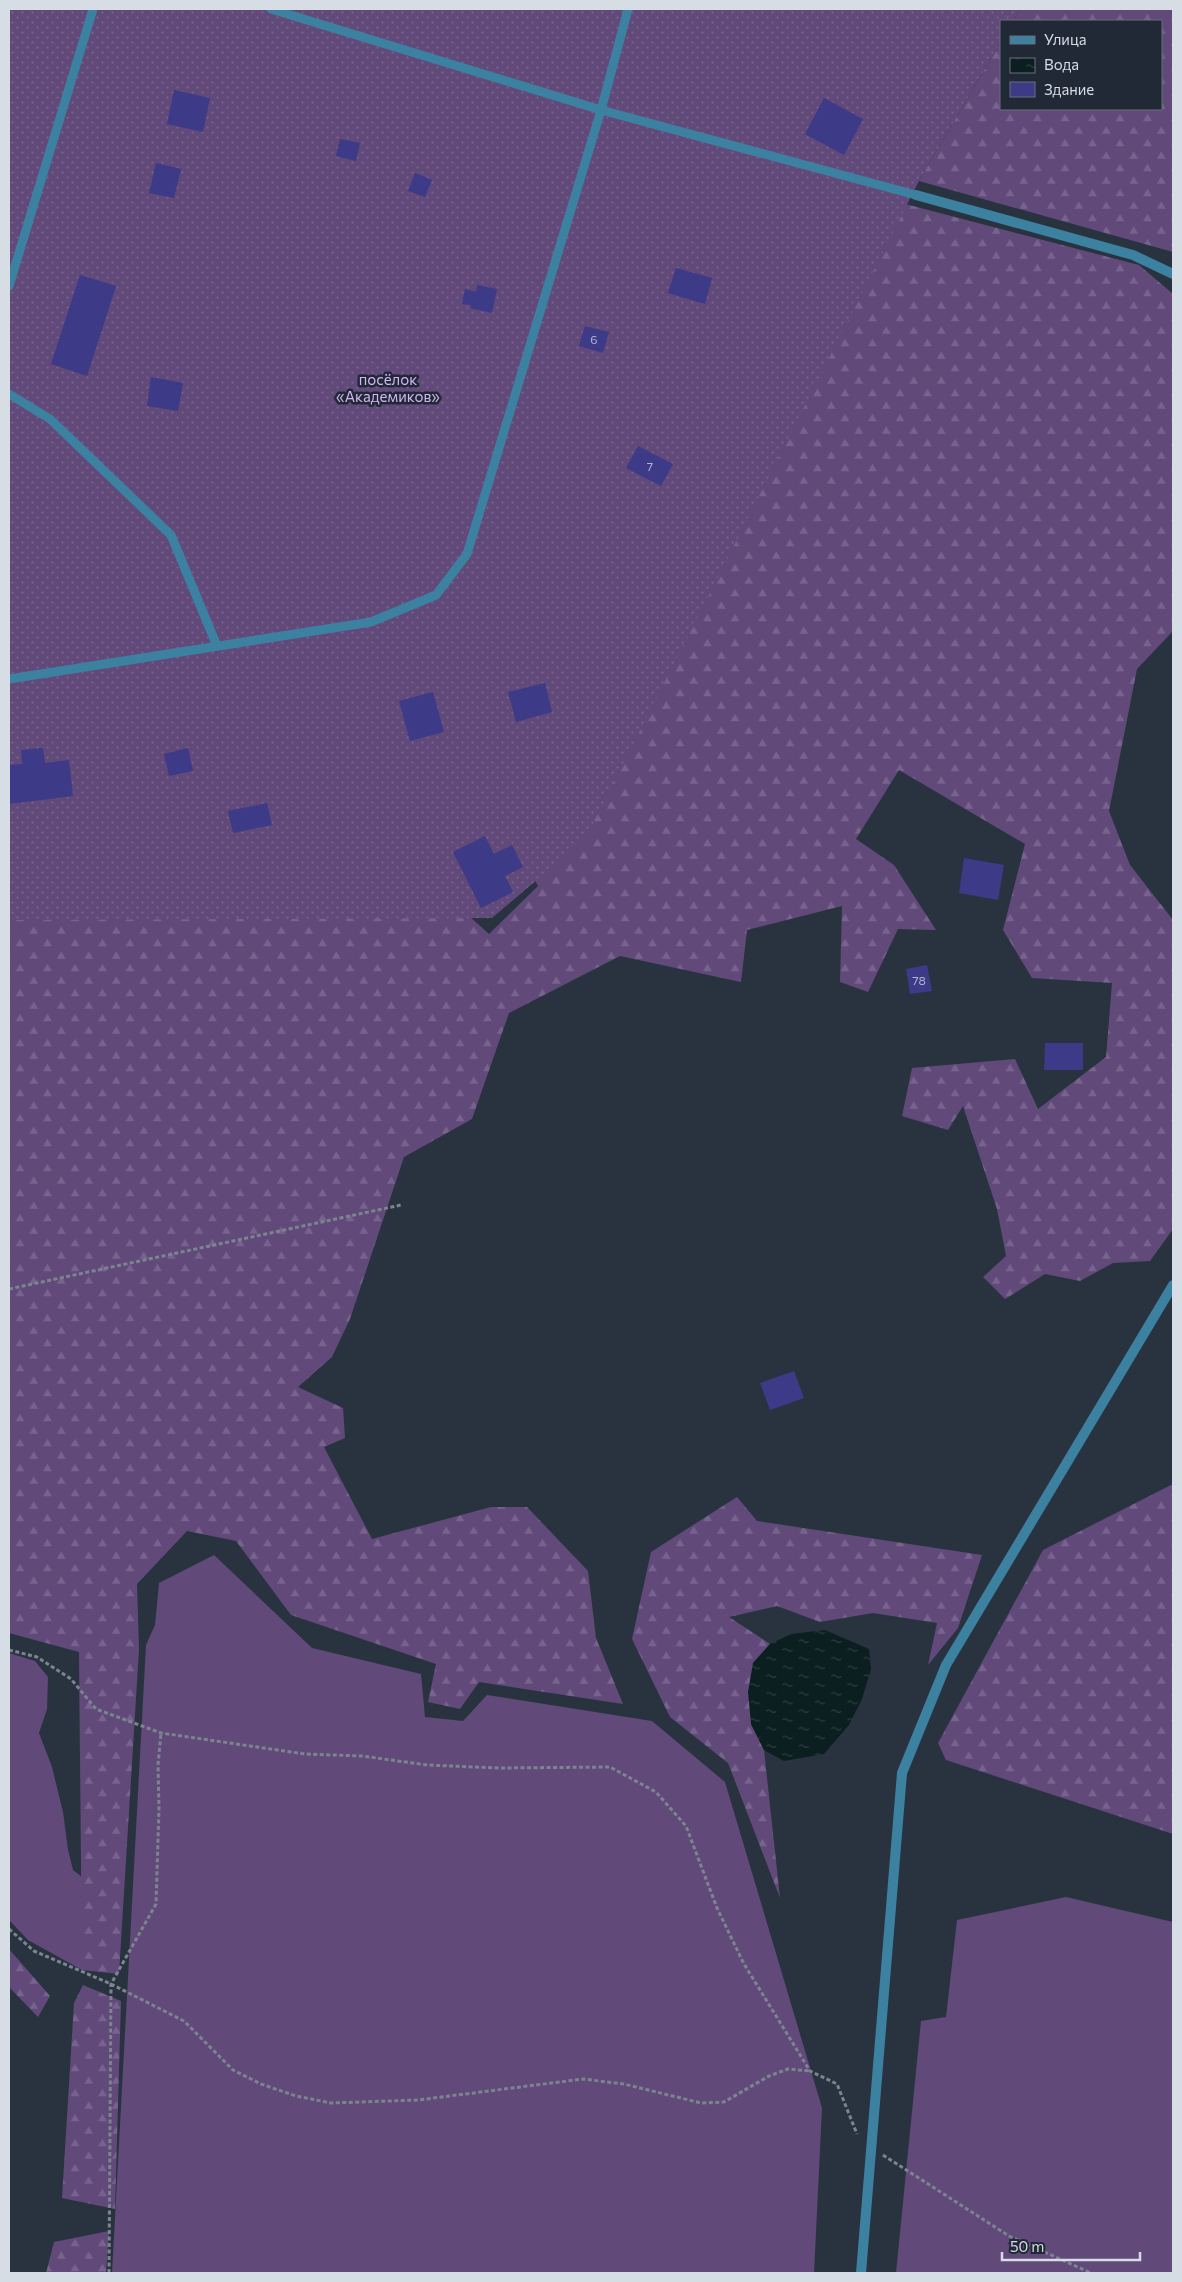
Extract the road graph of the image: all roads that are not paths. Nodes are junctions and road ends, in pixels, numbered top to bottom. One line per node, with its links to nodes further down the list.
1 (93, 9): 7 (lane)
2 (271, 9): 4 (lane)
3 (628, 9): 4 (lane)
4 (601, 110): 5 (lane); 9 (lane)
5 (916, 195): 6 (street)
6 (1173, 274)
7 (9, 286)
8 (9, 394): 9 (lane)
9 (217, 646): 10 (lane)
10 (9, 679)
11 (1173, 1285): 12 (street)
12 (861, 2273)

